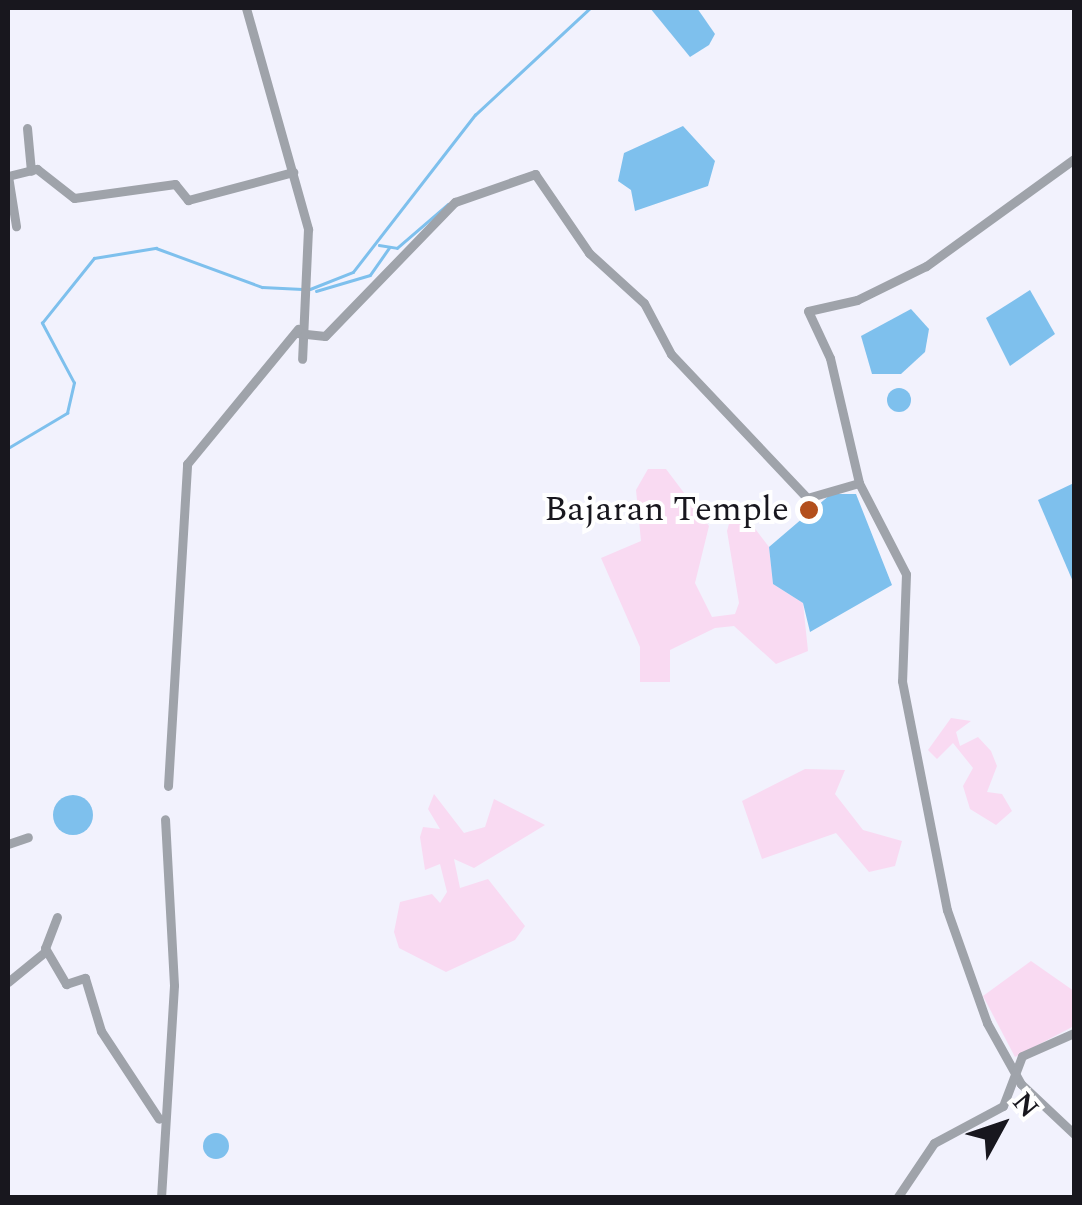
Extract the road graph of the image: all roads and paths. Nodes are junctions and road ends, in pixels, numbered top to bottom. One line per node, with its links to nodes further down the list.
1 (246, 8): 5 (street)
2 (27, 128): 4 (street)
3 (1074, 160): 10 (street)
4 (31, 171): 5 (street); 6 (street)
5 (292, 172): 8 (street)
6 (8, 176): 7 (street)
7 (16, 226)
8 (298, 331): 9 (street); 10 (street); 11 (street)
9 (302, 359)
10 (859, 483): 19 (street)
11 (168, 786)
12 (165, 819): 22 (street)
13 (28, 837): 14 (street)
14 (8, 844)
15 (57, 916): 16 (street)
16 (46, 951): 17 (street); 20 (street)
17 (8, 982)
18 (1074, 1033): 19 (street)
19 (1014, 1070): 21 (street); 23 (street)
20 (159, 1119)
21 (1074, 1134)
22 (162, 1198)
23 (897, 1198)

